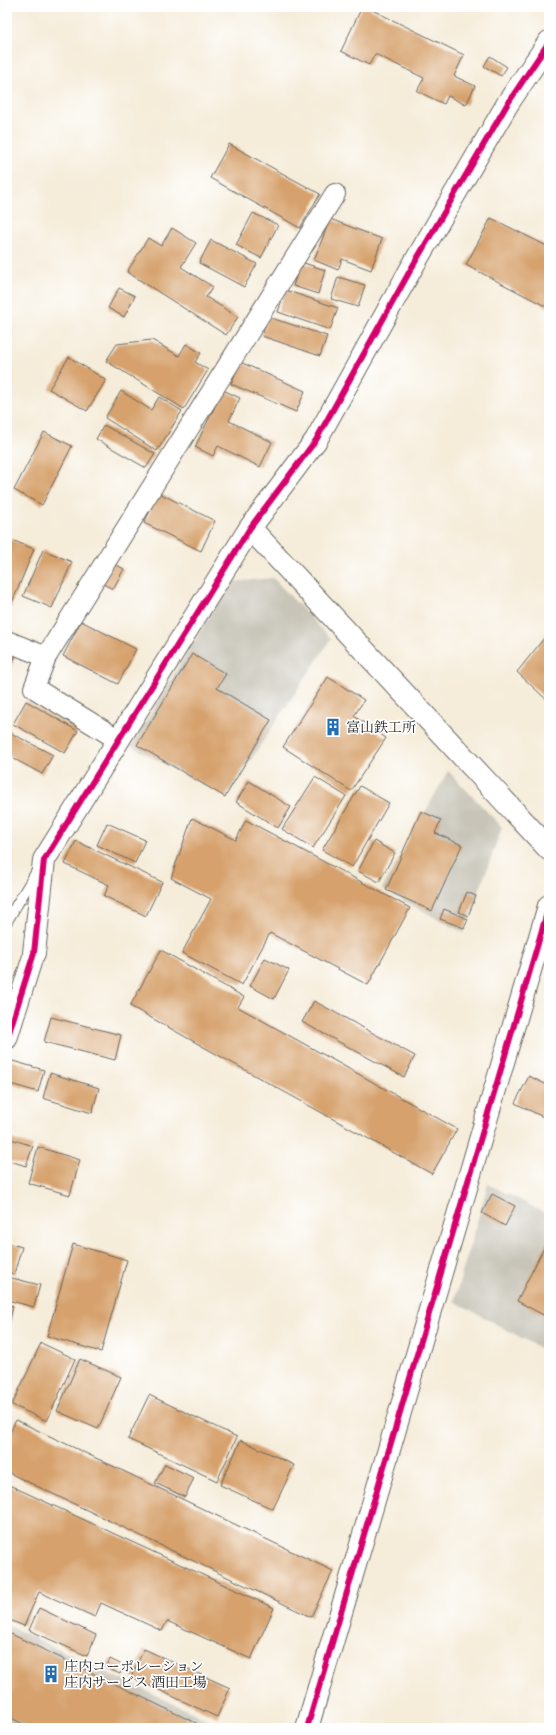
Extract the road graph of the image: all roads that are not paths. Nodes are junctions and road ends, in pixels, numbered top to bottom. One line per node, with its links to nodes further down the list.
1 (549, 42): 3 (street)
2 (335, 194): 5 (street)
3 (250, 528): 6 (street); 7 (street)
4 (7, 641): 5 (street)
5 (46, 657): 6 (street)
6 (119, 740): 8 (street)
7 (549, 849)
8 (44, 860): 10 (lane); 11 (street)
9 (549, 906): 13 (street)
10 (7, 921)
11 (34, 953): 12 (street)
12 (7, 1039)
13 (307, 1728)

